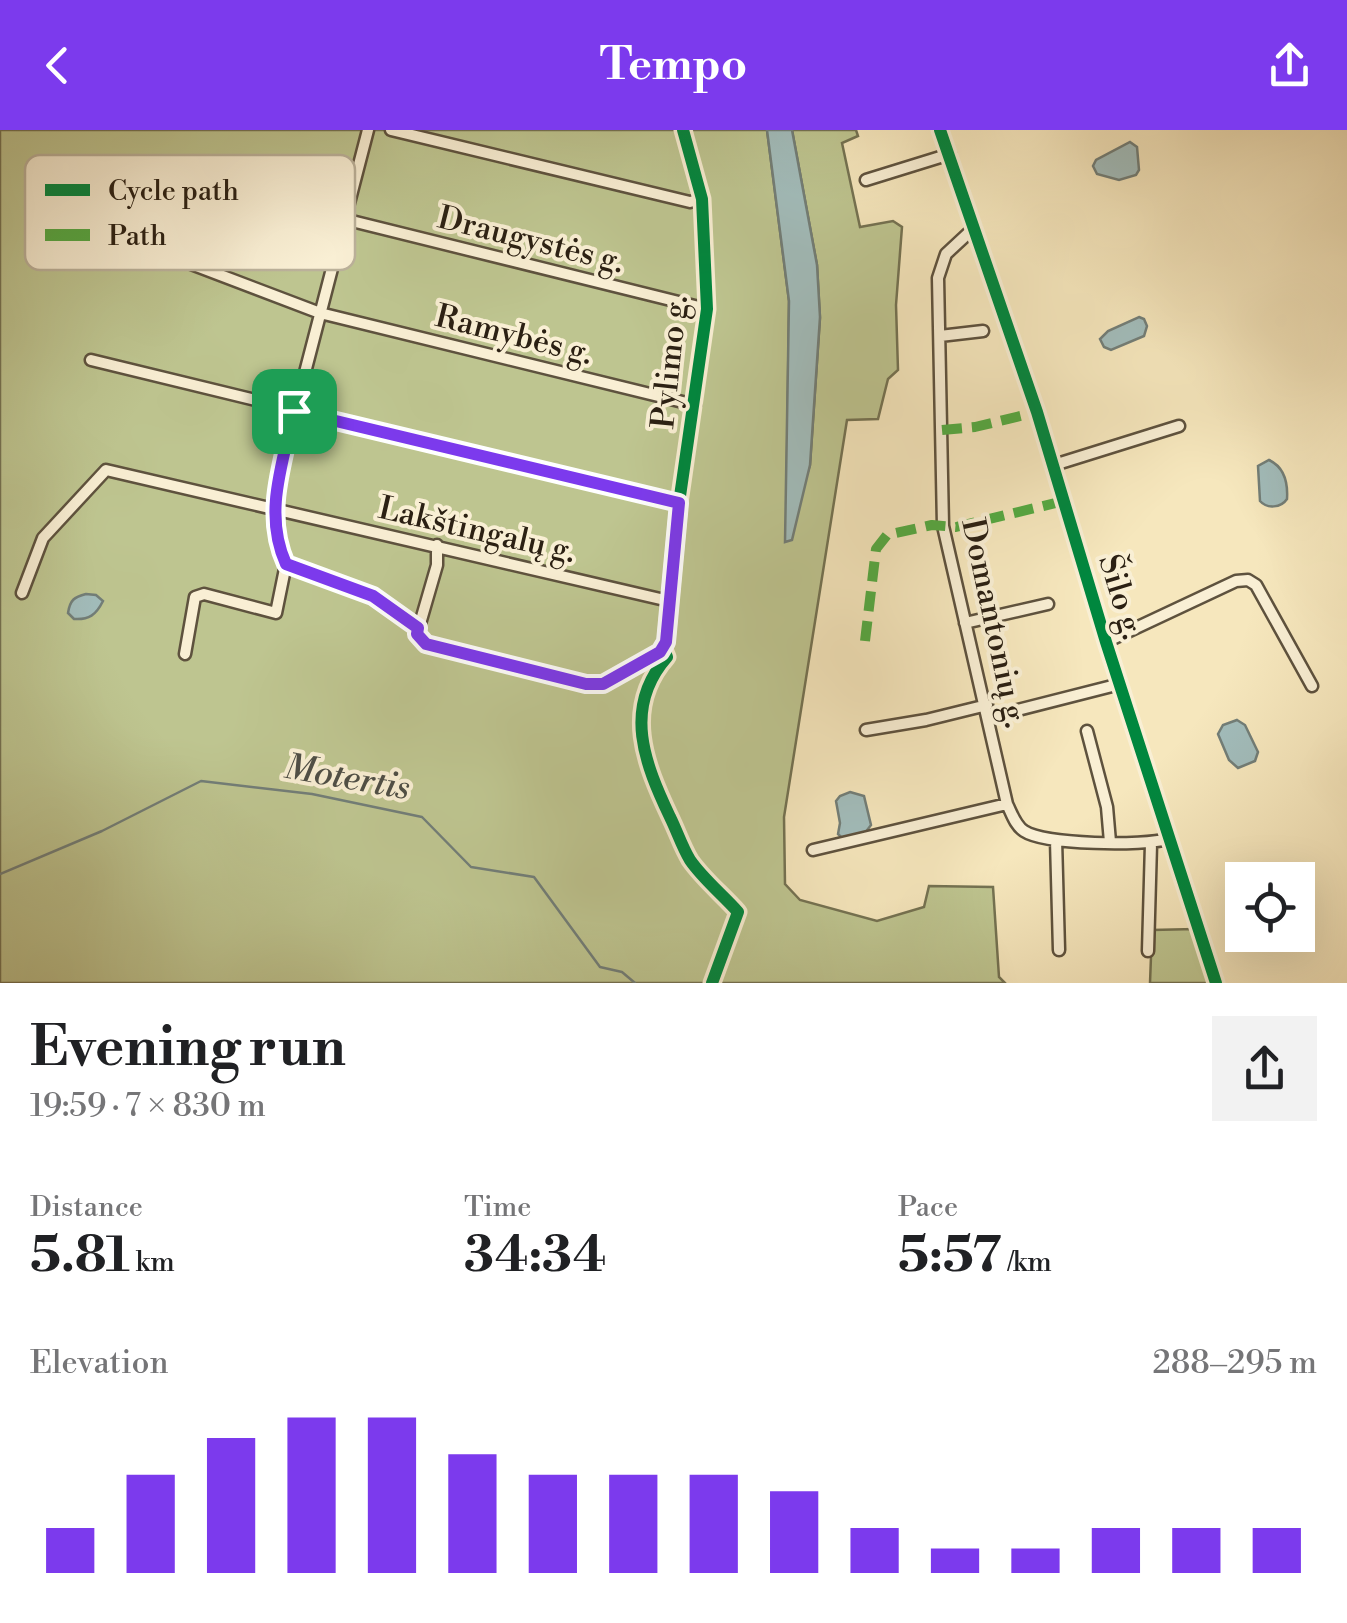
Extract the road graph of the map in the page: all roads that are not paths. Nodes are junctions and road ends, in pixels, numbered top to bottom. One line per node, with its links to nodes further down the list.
1 (368, 130): 6 (street)
2 (391, 130): 8 (street)
3 (683, 130): 8 (street, Pylimo g.)
4 (940, 130): 5 (street, Šilo g.)
5 (950, 154): 7 (street); 10 (street, Šilo g.)
6 (355, 178)
7 (866, 180)
8 (702, 199): 13 (street, Pylimo g.)
9 (355, 222): 13 (street, Draugystės g.)
10 (974, 227): 16 (street, Domantonių g.); 21 (street, Šilo g.)
11 (206, 270): 14 (street, Ramybės g.)
12 (331, 270): 14 (street)
13 (707, 309): 18 (street, Pylimo g.)
14 (320, 314): 18 (street, Ramybės g.); 19 (street)
15 (983, 331): 16 (street)
16 (940, 336): 29 (street, Domantonių g.)
17 (92, 360): 19 (street)
18 (695, 405): 22 (street, Pylimo g.)
19 (294, 411): 22 (street); 23 (street)
20 (1180, 426): 21 (street)
21 (1054, 465): 31 (street, Šilo g.)
22 (679, 503): 27 (street, Pylimo g.)
23 (273, 507): 24 (street, Lakštingalų g.); 25 (street); 26 (street, Lakštingalų g.)
24 (437, 545): 27 (street, Lakštingalų g.); 30 (street)
25 (286, 564): 30 (street); 32 (street)
26 (22, 593)
27 (669, 601): 30 (street, Pylimo g.)
28 (1048, 604): 29 (street)
29 (965, 623): 35 (street, Domantonių g.)
30 (419, 633)
31 (1106, 642): 33 (street, Šilo g.); 34 (street, Šilo g.)
32 (184, 654)
33 (1120, 684): 35 (street); 39 (street, Šilo g.)
34 (1312, 686)
35 (988, 711): 36 (street); 38 (street, Domantonių g.)
36 (866, 730)
37 (1087, 731): 41 (street)
38 (1007, 804): 40 (street); 43 (street)
39 (1168, 839): 42 (street); 46 (street, Šilo g.)
40 (1056, 840): 41 (street); 44 (street)
41 (1110, 842): 42 (street)
42 (1151, 844): 45 (street)
43 (813, 850)
44 (1059, 950)
45 (1148, 950)
46 (1216, 983)

